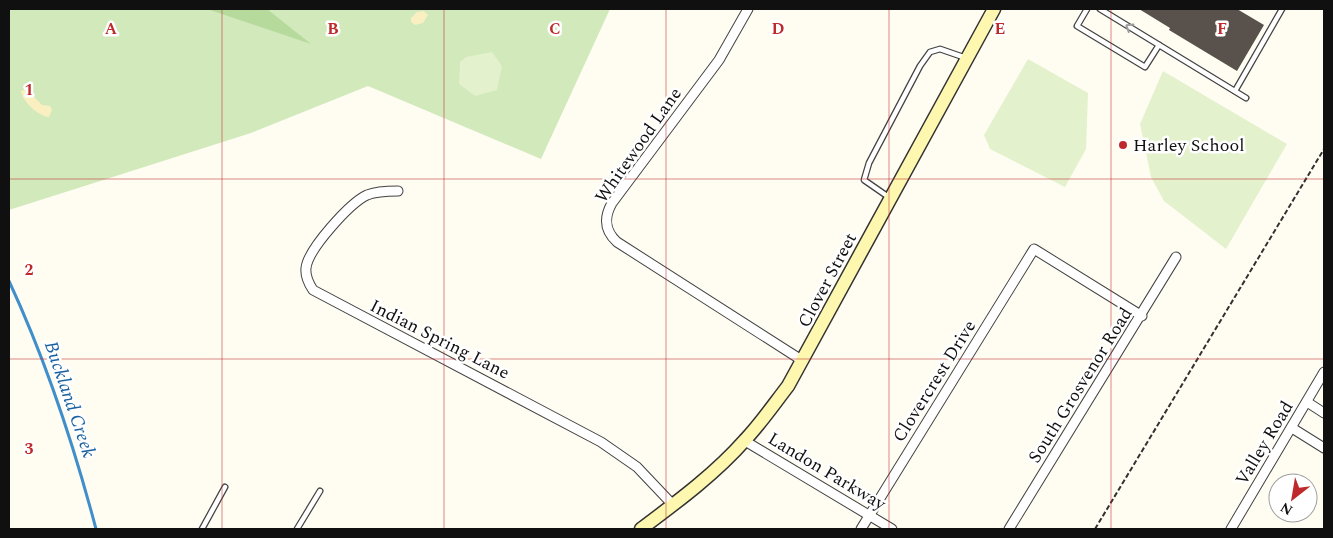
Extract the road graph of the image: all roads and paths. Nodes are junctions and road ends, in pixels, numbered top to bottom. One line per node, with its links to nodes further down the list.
1 (748, 9): 15 (street, Whitewood Lane)
2 (994, 9): 7 (main road, Clover Street)
3 (1087, 9): 6 (lane)
4 (1100, 9): 6 (lane, one-way to 4)
5 (1282, 9): 8 (lane)
6 (1159, 45): 8 (lane)
7 (968, 58): 12 (main road, Clover Street); 12 (lane)
8 (1235, 91): 9 (lane)
9 (1246, 98)
10 (1324, 149): 32 (path)
11 (398, 191): 24 (street, Indian Spring Lane)
12 (891, 198): 15 (main road, Clover Street)
13 (1176, 257): 14 (street, South Grosvenor Road)
14 (1142, 316): 25 (street, Clovercrest Drive); 31 (street, South Grosvenor Road)
15 (803, 361): 20 (main road, Clover Street)
16 (1324, 372): 17 (street, Valley Road)
17 (1307, 402): 18 (street); 19 (street, Valley Road)
18 (1324, 413)
19 (1292, 428): 21 (street); 33 (street, Valley Road)
20 (745, 441): 24 (main road, Clover Street); 25 (street, Landon Parkway)
21 (1324, 448)
22 (225, 487): 26 (lane)
23 (320, 491): 27 (lane)
24 (673, 505): 28 (main road, Clover Street)
25 (870, 516): 29 (street, Clovercrest Drive); 30 (street, Landon Parkway)
26 (202, 529)
27 (298, 529)
28 (641, 529)
29 (861, 529)
30 (892, 529)
31 (1009, 529)
32 (1095, 529)
33 (1231, 529)

